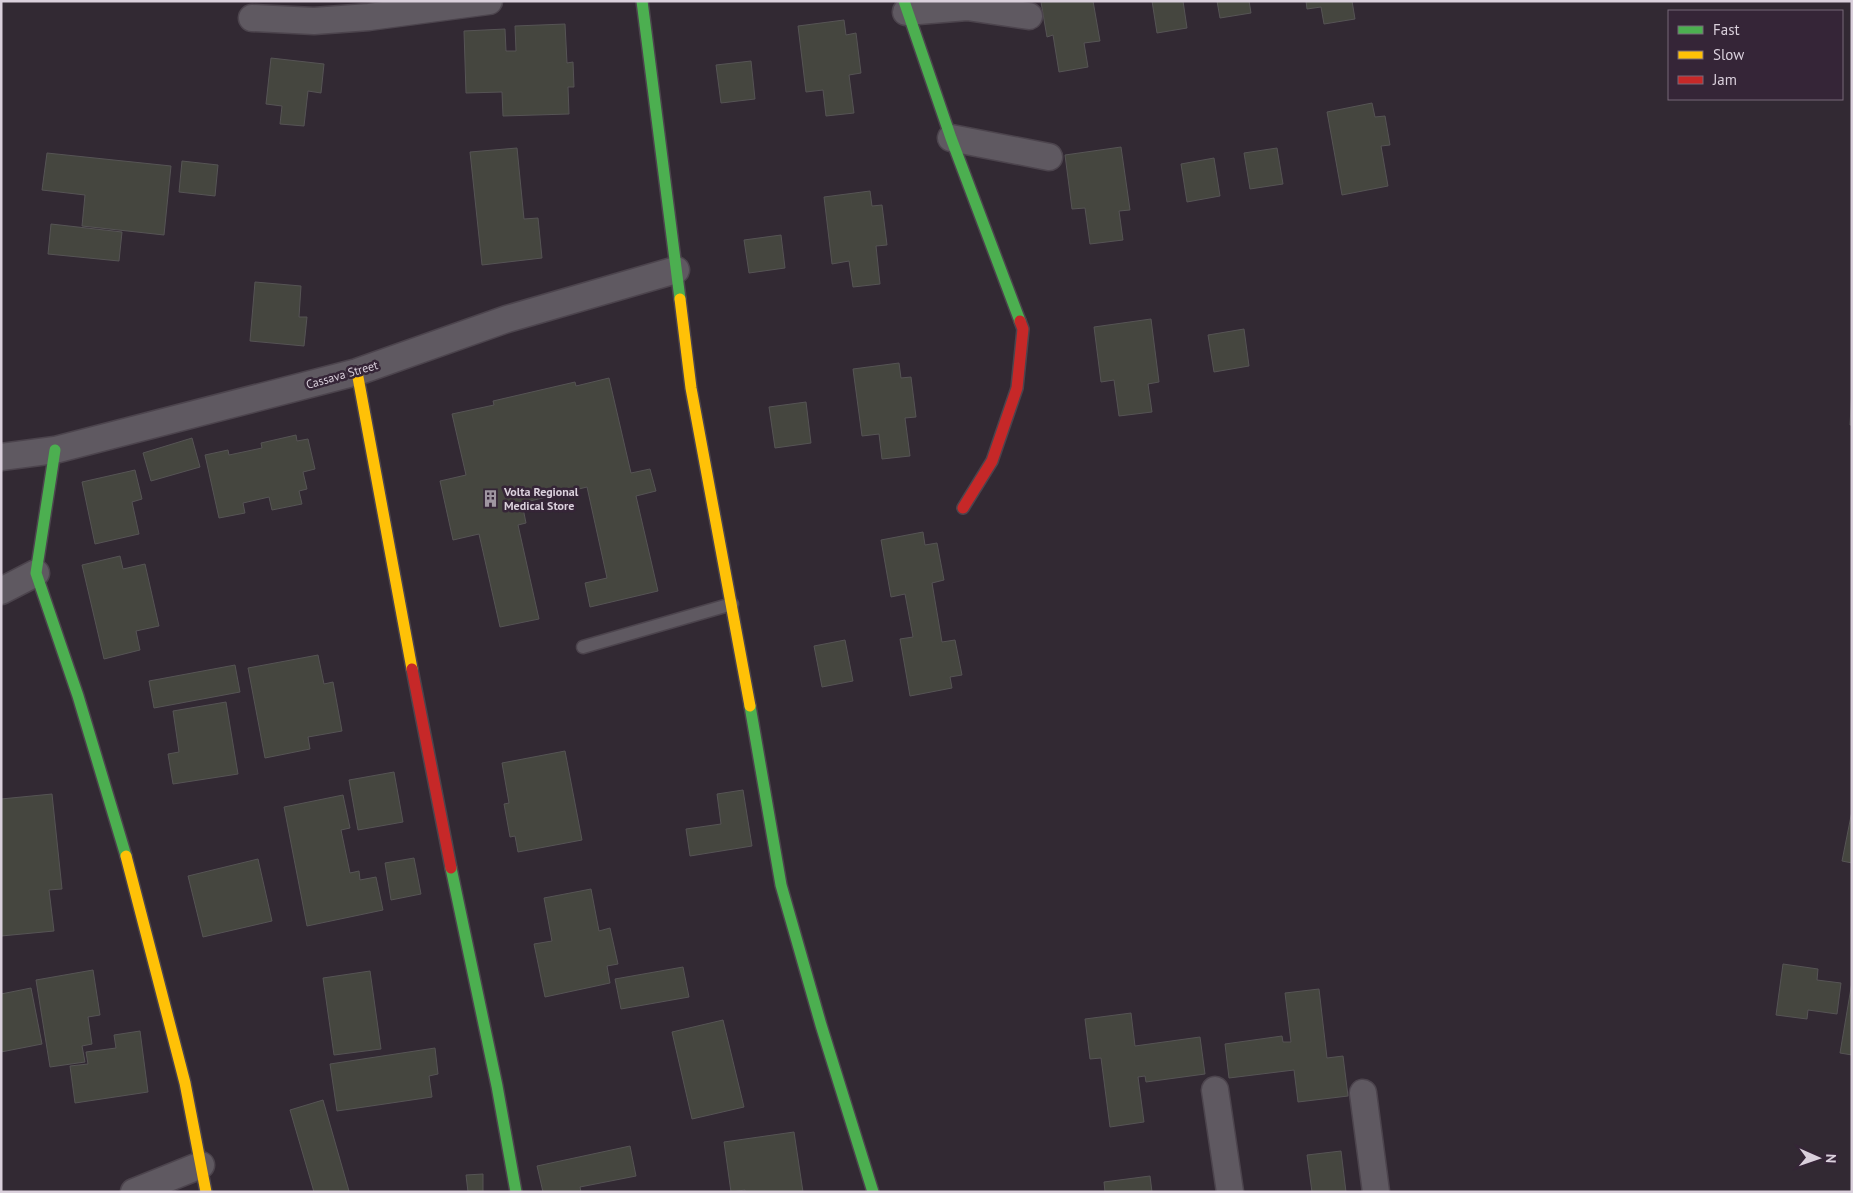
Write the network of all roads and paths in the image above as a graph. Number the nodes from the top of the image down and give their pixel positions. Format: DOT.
graph roads {
  1 [pos="489,1"];
  2 [pos="642,1"];
  3 [pos="905,7"];
  4 [pos="1030,16"];
  5 [pos="252,18"];
  6 [pos="951,138"];
  7 [pos="1049,157"];
  8 [pos="676,270"];
  9 [pos="357,372"];
  10 [pos="55,450"];
  11 [pos="1,457"];
  12 [pos="963,508"];
  13 [pos="36,573"];
  14 [pos="1,591"];
  15 [pos="732,604"];
  16 [pos="583,646"];
  17 [pos="1215,1090"];
  18 [pos="1363,1093"];
  19 [pos="201,1165"];
  20 [pos="134,1192"];
  21 [pos="206,1192"];
  22 [pos="516,1192"];
  23 [pos="873,1192"];
  24 [pos="1230,1192"];
  25 [pos="1376,1192"];
  1 -- 5 [label="street"];
  2 -- 8 [label="street"];
  3 -- 4 [label="street"];
  3 -- 6 [label="street"];
  6 -- 7 [label="street"];
  6 -- 12 [label="street"];
  8 -- 9 [label="street, Cassava Street"];
  8 -- 15 [label="street"];
  9 -- 10 [label="street, Cassava Street"];
  9 -- 22 [label="street"];
  10 -- 11 [label="street, Cassava Street"];
  10 -- 13 [label="street"];
  13 -- 14 [label="street"];
  13 -- 19 [label="street"];
  15 -- 16 [label="lane"];
  15 -- 23 [label="street"];
  17 -- 24 [label="street"];
  18 -- 25 [label="street"];
  19 -- 20 [label="street"];
  19 -- 21 [label="street"];
}
